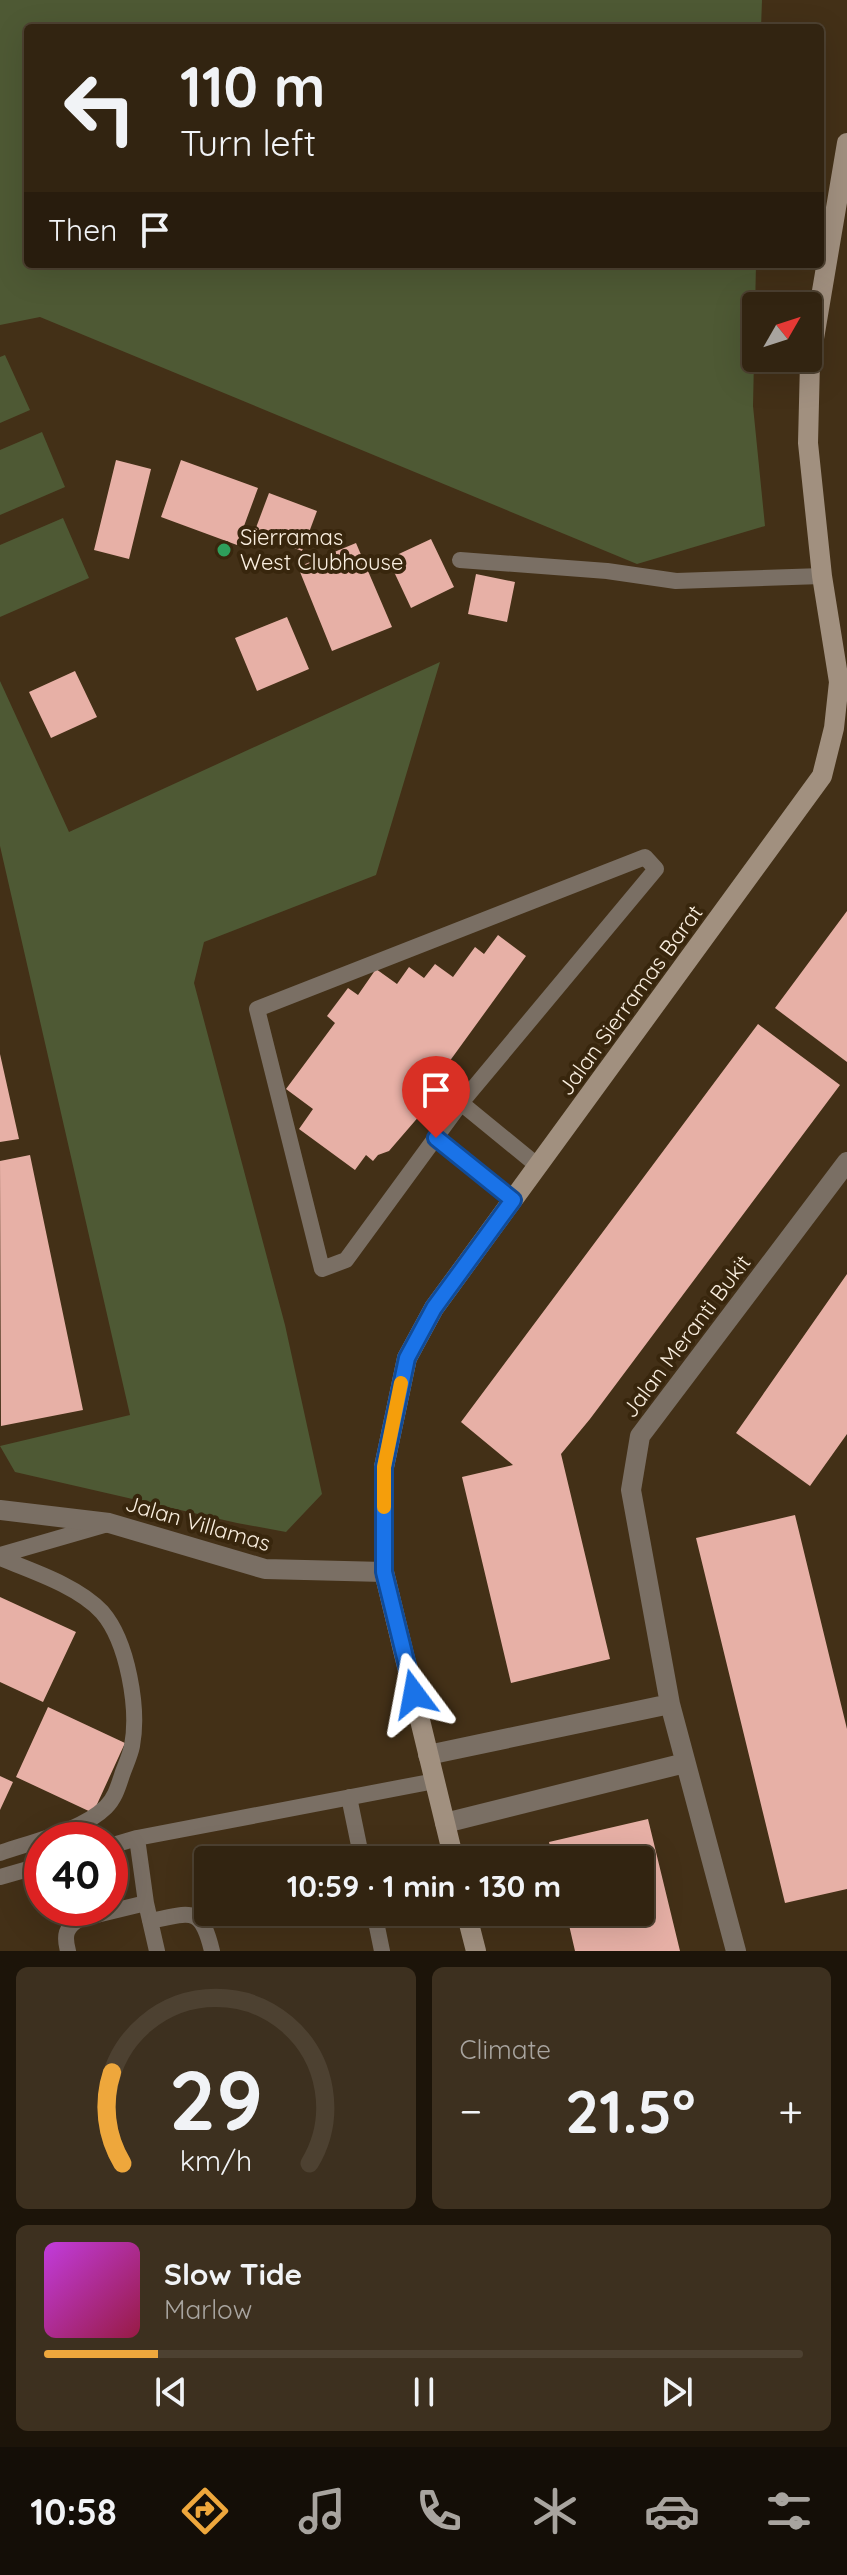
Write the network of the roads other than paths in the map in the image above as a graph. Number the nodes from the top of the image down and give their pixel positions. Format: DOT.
graph roads {
  1 [pos="847,143"];
  2 [pos="460,560"];
  3 [pos="822,576"];
  4 [pos="461,1103"];
  5 [pos="436,1138"];
  6 [pos="847,1162"];
  7 [pos="538,1166"];
  8 [pos="513,1200"];
  9 [pos="0,1510"];
  10 [pos="109,1523"];
  11 [pos="0,1557"];
  12 [pos="384,1572"];
  13 [pos="670,1704"];
  14 [pos="428,1755"];
  15 [pos="685,1763"];
  16 [pos="435,1781"];
  17 [pos="349,1797"];
  18 [pos="445,1823"];
  19 [pos="137,1838"];
  20 [pos="128,1841"];
  21 [pos="359,1846"];
  22 [pos="451,1846"];
  23 [pos="0,1853"];
  24 [pos="24,1870"];
  25 [pos="0,1877"];
  26 [pos="146,1903"];
  27 [pos="150,1921"];
  28 [pos="377,1926"];
  29 [pos="470,1926"];
  30 [pos="68,1951"];
  31 [pos="157,1951"];
  32 [pos="212,1951"];
  33 [pos="382,1951"];
  34 [pos="476,1951"];
  35 [pos="736,1951"];
  1 -- 3 [label="street, Jalan Sierramas Barat"];
  2 -- 3 [label="lane"];
  3 -- 7 [label="street, Jalan Sierramas Barat"];
  4 -- 5 [label="lane"];
  4 -- 5 [label="lane"];
  4 -- 7 [label="lane"];
  5 -- 8 [label="lane"];
  6 -- 13 [label="street, Jalan Meranti Bukit"];
  7 -- 8 [label="street, Jalan Sierramas Barat"];
  8 -- 12 [label="street, Jalan Sierramas Barat"];
  9 -- 10 [label="street, Jalan Villamas"];
  10 -- 11 [label="lane"];
  10 -- 12 [label="street, Jalan Villamas"];
  11 -- 23 [label="lane"];
  12 -- 14 [label="street, Jalan Sierramas Barat"];
  13 -- 14 [label="street"];
  13 -- 15 [label="street, Jalan Meranti Bukit"];
  14 -- 16 [label="street, Jalan Sierramas Barat"];
  15 -- 18 [label="street"];
  15 -- 35 [label="street, Jalan Meranti Bukit"];
  16 -- 17 [label="lane"];
  16 -- 18 [label="street, Jalan Sierramas Barat"];
  17 -- 19 [label="lane"];
  17 -- 21 [label="lane"];
  18 -- 22 [label="street, Jalan Sierramas Barat"];
  19 -- 20 [label="lane"];
  19 -- 26 [label="lane"];
  24 -- 25 [label="lane"];
  26 -- 27 [label="lane"];
  26 -- 30 [label="lane"];
  27 -- 31 [label="lane"];
  27 -- 32 [label="lane"];
  28 -- 33 [label="lane"];
  29 -- 34 [label="street"];
}
